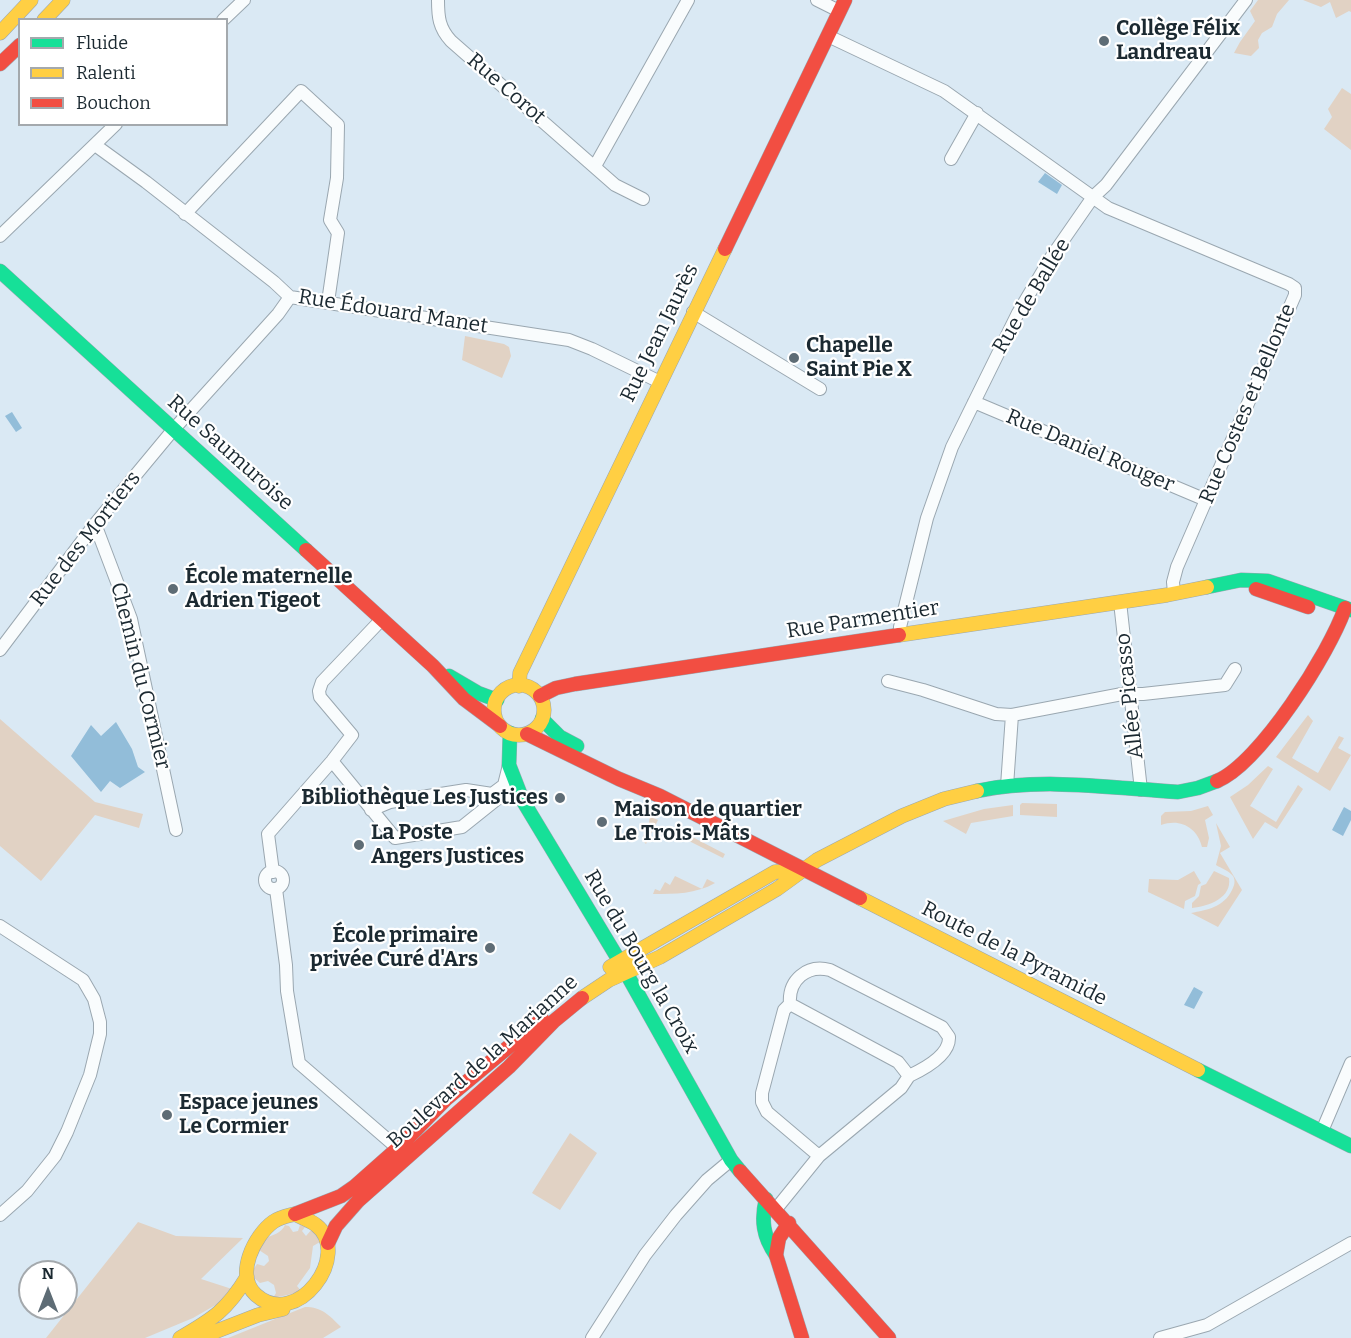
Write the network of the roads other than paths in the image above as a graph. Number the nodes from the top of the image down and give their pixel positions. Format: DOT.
graph roads {
  1 [pos="31,0"];
  2 [pos="63,0"];
  3 [pos="244,0"];
  4 [pos="438,0"];
  5 [pos="688,0"];
  6 [pos="817,0"];
  7 [pos="1246,0"];
  8 [pos="842,5"];
  9 [pos="46,18"];
  10 [pos="225,18"];
  11 [pos="0,33"];
  12 [pos="828,36"];
  13 [pos="18,47"];
  14 [pos="0,64"];
  15 [pos="977,113"];
  16 [pos="114,126"];
  17 [pos="96,145"];
  18 [pos="951,159"];
  19 [pos="595,166"];
  20 [pos="1093,197"];
  21 [pos="643,199"];
  22 [pos="185,214"];
  23 [pos="0,236"];
  24 [pos="0,271"];
  25 [pos="290,297"];
  26 [pos="328,302"];
  27 [pos="693,312"];
  28 [pos="660,382"];
  29 [pos="820,389"];
  30 [pos="974,402"];
  31 [pos="173,430"];
  32 [pos="1206,500"];
  33 [pos="95,524"];
  34 [pos="1174,593"];
  35 [pos="1120,602"];
  36 [pos="1347,615"];
  37 [pos="382,619"];
  38 [pos="901,635"];
  39 [pos="0,650"];
  40 [pos="432,666"];
  41 [pos="1235,669"];
  42 [pos="888,681"];
  43 [pos="519,686"];
  44 [pos="1130,694"];
  45 [pos="540,696"];
  46 [pos="497,700"];
  47 [pos="1012,715"];
  48 [pos="542,719"];
  49 [pos="505,730"];
  50 [pos="527,734"];
  51 [pos="332,761"];
  52 [pos="509,765"];
  53 [pos="1007,786"];
  54 [pos="517,788"];
  55 [pos="1141,790"];
  56 [pos="660,796"];
  57 [pos="371,810"];
  58 [pos="176,830"];
  59 [pos="802,870"];
  60 [pos="0,926"];
  61 [pos="622,967"];
  62 [pos="790,1004"];
  63 [pos="1351,1063"];
  64 [pos="909,1076"];
  65 [pos="1322,1131"];
  66 [pos="1351,1146"];
  67 [pos="403,1153"];
  68 [pos="819,1156"];
  69 [pos="731,1160"];
  70 [pos="766,1198"];
  71 [pos="777,1209"];
  72 [pos="295,1214"];
  73 [pos="0,1215"];
  74 [pos="789,1223"];
  75 [pos="328,1243"];
  76 [pos="1349,1246"];
  77 [pos="776,1255"];
  78 [pos="247,1277"];
  79 [pos="291,1307"];
  80 [pos="180,1338"];
  81 [pos="199,1338"];
  82 [pos="592,1338"];
  83 [pos="802,1338"];
  84 [pos="889,1338"];
  85 [pos="1160,1338"];
  1 -- 11 [label="street"];
  2 -- 9 [label="street"];
  3 -- 10 [label="street"];
  4 -- 19 [label="street, Rue Corot"];
  5 -- 19 [label="street"];
  6 -- 8 [label="street"];
  7 -- 20 [label="street, Rue de Ballée"];
  8 -- 12 [label="street, Rue Jean Jaurès"];
  12 -- 15 [label="street"];
  12 -- 27 [label="street, Rue Jean Jaurès"];
  13 -- 14 [label="street"];
  15 -- 18 [label="street"];
  15 -- 20 [label="street"];
  16 -- 17 [label="street"];
  17 -- 22 [label="street, Rue Édouard Manet"];
  17 -- 23 [label="street"];
  19 -- 21 [label="street, Rue Corot"];
  20 -- 30 [label="street, Rue de Ballée"];
  20 -- 32 [label="street, Rue Costes et Bellonte"];
  22 -- 25 [label="street, Rue Édouard Manet"];
  22 -- 26 [label="street"];
  24 -- 31 [label="street, Rue Saumuroise"];
  25 -- 26 [label="street, Rue Édouard Manet"];
  25 -- 31 [label="street, Rue des Mortiers"];
  26 -- 28 [label="street, Rue Édouard Manet"];
  27 -- 28 [label="street, Rue Jean Jaurès"];
  27 -- 29 [label="street"];
  28 -- 43 [label="street, Rue Jean Jaurès"];
  30 -- 32 [label="street, Rue Daniel Rouger"];
  30 -- 38 [label="street, Rue de Ballée"];
  31 -- 33 [label="street, Rue des Mortiers"];
  31 -- 37 [label="street, Rue Saumuroise"];
  32 -- 34 [label="street, Rue Costes et Bellonte"];
  33 -- 39 [label="street, Rue des Mortiers"];
  33 -- 58 [label="street, Chemin du Cormier"];
  34 -- 35 [label="street, Rue Parmentier"];
  34 -- 36 [label="street, Rue Parmentier"];
  35 -- 38 [label="street, Rue Parmentier"];
  35 -- 44 [label="street, Allée Picasso"];
  36 -- 55 [label="street"];
  37 -- 40 [label="street, Rue Saumuroise"];
  37 -- 51 [label="street"];
  38 -- 45 [label="street, Rue Parmentier"];
  40 -- 46 [label="street, Rue Saumuroise"];
  40 -- 49 [label="street, Rue Saumuroise"];
  41 -- 44 [label="street"];
  42 -- 47 [label="street"];
  43 -- 45 [label="street"];
  43 -- 46 [label="street"];
  44 -- 47 [label="street"];
  44 -- 55 [label="street, Allée Picasso"];
  45 -- 48 [label="street"];
  46 -- 49 [label="street"];
  47 -- 53 [label="street"];
  48 -- 50 [label="street"];
  48 -- 56 [label="street, Route de la Pyramide"];
  49 -- 50 [label="street"];
  49 -- 52 [label="street, Rue du Bourg la Croix"];
  50 -- 56 [label="street, Route de la Pyramide"];
  51 -- 57 [label="street"];
  51 -- 67 [label="street"];
  52 -- 54 [label="street, Rue du Bourg la Croix"];
  52 -- 57 [label="street"];
  53 -- 55 [label="street"];
  53 -- 59 [label="street"];
  54 -- 57 [label="street"];
  54 -- 61 [label="street, Rue du Bourg la Croix"];
  56 -- 59 [label="street, Route de la Pyramide"];
  59 -- 61 [label="street, Boulevard de la Marianne"];
  59 -- 65 [label="street, Route de la Pyramide"];
  60 -- 73 [label="street"];
  61 -- 67 [label="street, Boulevard de la Marianne"];
  61 -- 69 [label="street, Rue du Bourg la Croix"];
  62 -- 64 [label="street"];
  62 -- 64 [label="street"];
  62 -- 68 [label="street"];
  63 -- 65 [label="street"];
  64 -- 68 [label="street"];
  65 -- 66 [label="street, Route de la Pyramide"];
  67 -- 72 [label="street, Boulevard de la Marianne"];
  67 -- 75 [label="street, Boulevard de la Marianne"];
  68 -- 71 [label="street"];
  69 -- 70 [label="street, Rue du Bourg la Croix"];
  69 -- 82 [label="street"];
  70 -- 71 [label="street, Rue du Bourg la Croix"];
  70 -- 77 [label="street"];
  71 -- 74 [label="street, Rue du Bourg la Croix"];
  72 -- 75 [label="street"];
  72 -- 78 [label="street, Boulevard de la Marianne"];
  74 -- 77 [label="street"];
  74 -- 84 [label="street, Rue du Bourg la Croix"];
  75 -- 79 [label="street, Boulevard de la Marianne"];
  76 -- 85 [label="street"];
  77 -- 83 [label="street"];
  78 -- 79 [label="street"];
  78 -- 80 [label="street, Boulevard de la Marianne"];
  79 -- 81 [label="street, Boulevard de la Marianne"];
}
